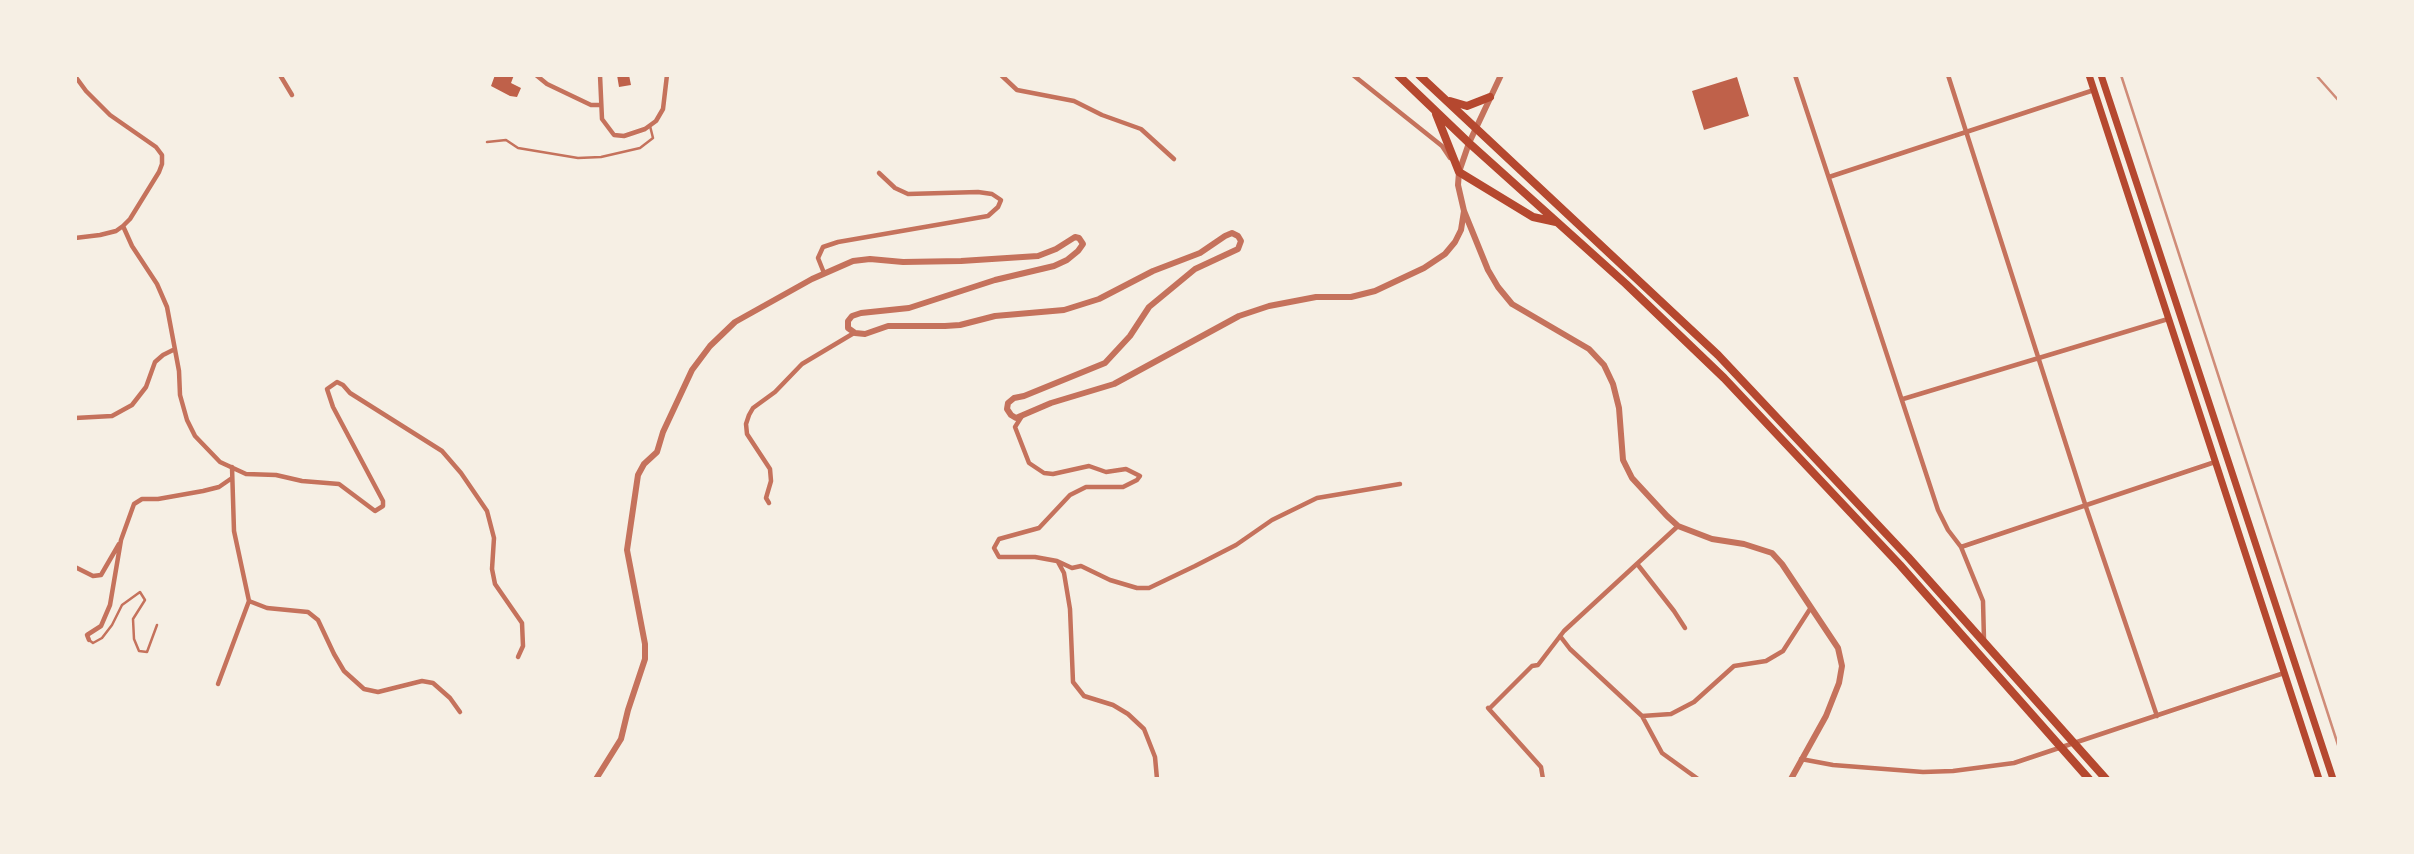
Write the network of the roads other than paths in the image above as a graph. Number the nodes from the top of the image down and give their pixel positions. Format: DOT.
graph roads {
  1 [pos="280,75"];
  2 [pos="536,75"];
  3 [pos="600,75"];
  4 [pos="667,75"];
  5 [pos="1001,75"];
  6 [pos="1353,75"];
  7 [pos="1398,75"];
  8 [pos="1419,75"];
  9 [pos="1501,75"];
  10 [pos="1794,75"];
  11 [pos="1948,75"];
  12 [pos="2089,75"];
  13 [pos="2101,75"];
  14 [pos="75,76"];
  15 [pos="2094,90"];
  16 [pos="292,95"];
  17 [pos="1490,97"];
  18 [pos="1443,98"];
  19 [pos="600,105"];
  20 [pos="1433,108"];
  21 [pos="650,126"];
  22 [pos="1475,128"];
  23 [pos="1967,132"];
  24 [pos="486,142"];
  25 [pos="1469,143"];
  26 [pos="1174,159"];
  27 [pos="1459,172"];
  28 [pos="879,173"];
  29 [pos="1829,177"];
  30 [pos="1464,211"];
  31 [pos="1557,222"];
  32 [pos="123,226"];
  33 [pos="75,237"];
  34 [pos="824,273"];
  35 [pos="2169,318"];
  36 [pos="855,333"];
  37 [pos="175,349"];
  38 [pos="2038,358"];
  39 [pos="1903,399"];
  40 [pos="1023,416"];
  41 [pos="75,418"];
  42 [pos="2216,462"];
  43 [pos="232,467"];
  44 [pos="232,478"];
  45 [pos="1400,484"];
  46 [pos="769,503"];
  47 [pos="2086,507"];
  48 [pos="1678,526"];
  49 [pos="121,540"];
  50 [pos="1961,547"];
  51 [pos="1057,561"];
  52 [pos="1637,565"];
  53 [pos="75,567"];
  54 [pos="249,601"];
  55 [pos="1810,609"];
  56 [pos="157,625"];
  57 [pos="1685,628"];
  58 [pos="1560,636"];
  59 [pos="89,640"];
  60 [pos="1984,641"];
  61 [pos="518,657"];
  62 [pos="2285,673"];
  63 [pos="218,684"];
  64 [pos="460,712"];
  65 [pos="1642,716"];
  66 [pos="2157,716"];
  67 [pos="2075,743"];
  68 [pos="2062,748"];
  69 [pos="1800,759"];
  70 [pos="1922,776"];
  71 [pos="596,779"];
  72 [pos="1157,779"];
  73 [pos="1543,779"];
  74 [pos="1698,779"];
  75 [pos="1791,779"];
  76 [pos="2089,779"];
  77 [pos="2106,779"];
  78 [pos="2319,779"];
  79 [pos="2333,779"];
  1 -- 16 [label="street"];
  2 -- 19 [label="street"];
  3 -- 19 [label="street"];
  4 -- 21 [label="street"];
  5 -- 26 [label="street"];
  6 -- 27 [label="street"];
  7 -- 20 [label="main road"];
  8 -- 18 [label="main road"];
  9 -- 17 [label="street"];
  10 -- 29 [label="street"];
  11 -- 23 [label="street"];
  12 -- 15 [label="main road"];
  13 -- 79 [label="main road"];
  14 -- 32 [label="street"];
  15 -- 23 [label="street"];
  15 -- 35 [label="main road"];
  17 -- 18 [label="main road"];
  17 -- 22 [label="street"];
  18 -- 22 [label="main road"];
  19 -- 21 [label="street"];
  20 -- 25 [label="main road"];
  20 -- 27 [label="main road"];
  21 -- 24 [label="lane"];
  22 -- 25 [label="street"];
  22 -- 60 [label="main road"];
  23 -- 29 [label="street"];
  23 -- 38 [label="street"];
  25 -- 27 [label="street"];
  25 -- 31 [label="main road"];
  27 -- 30 [label="street"];
  27 -- 31 [label="main road"];
  28 -- 34 [label="street"];
  29 -- 39 [label="street"];
  30 -- 40 [label="street"];
  30 -- 48 [label="street"];
  31 -- 68 [label="main road"];
  32 -- 33 [label="street"];
  32 -- 37 [label="street"];
  34 -- 36 [label="street"];
  34 -- 71 [label="street"];
  35 -- 38 [label="street"];
  35 -- 42 [label="main road"];
  36 -- 40 [label="street"];
  36 -- 46 [label="street"];
  37 -- 41 [label="street"];
  37 -- 43 [label="street"];
  38 -- 39 [label="street"];
  38 -- 47 [label="street"];
  39 -- 50 [label="street"];
  40 -- 51 [label="street"];
  42 -- 47 [label="street"];
  42 -- 62 [label="main road"];
  43 -- 44 [label="street"];
  43 -- 61 [label="street"];
  44 -- 49 [label="street"];
  44 -- 54 [label="street"];
  45 -- 51 [label="street"];
  47 -- 50 [label="street"];
  47 -- 66 [label="street"];
  48 -- 52 [label="street"];
  48 -- 55 [label="street"];
  49 -- 53 [label="street"];
  49 -- 59 [label="street"];
  50 -- 60 [label="street"];
  51 -- 72 [label="street"];
  52 -- 57 [label="street"];
  52 -- 58 [label="street"];
  54 -- 63 [label="street"];
  54 -- 64 [label="street"];
  55 -- 65 [label="street"];
  55 -- 69 [label="street"];
  56 -- 59 [label="lane"];
  58 -- 65 [label="street"];
  58 -- 73 [label="street"];
  60 -- 67 [label="main road"];
  62 -- 66 [label="street"];
  62 -- 78 [label="main road"];
  65 -- 74 [label="street"];
  66 -- 67 [label="street"];
  67 -- 68 [label="street"];
  67 -- 77 [label="main road"];
  68 -- 70 [label="street"];
  68 -- 76 [label="main road"];
  69 -- 70 [label="street"];
  69 -- 75 [label="street"];
}
